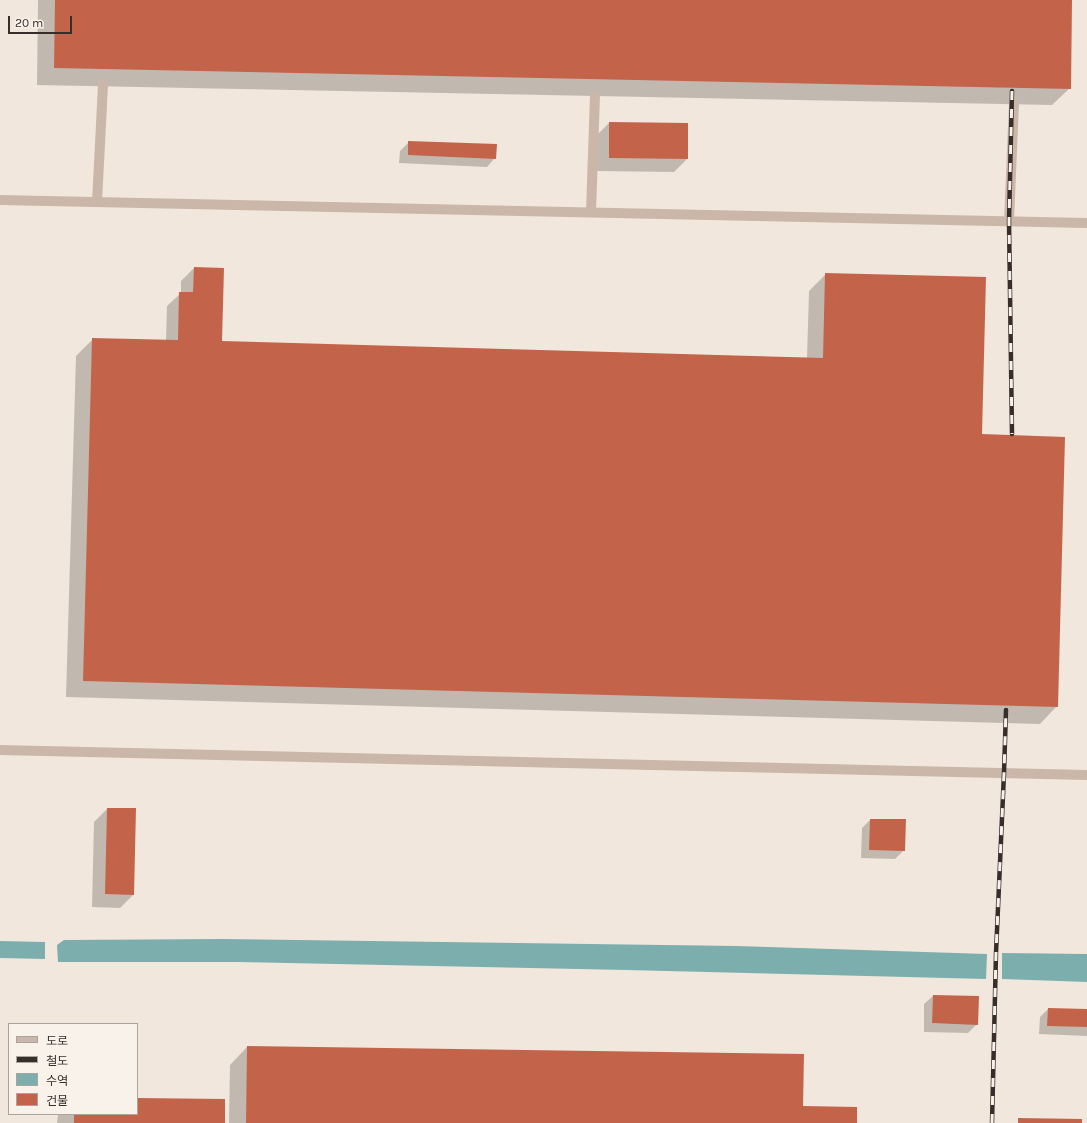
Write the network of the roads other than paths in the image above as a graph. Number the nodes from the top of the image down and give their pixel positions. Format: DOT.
graph roads {
  1 [pos="103,85"];
  2 [pos="594,95"];
  3 [pos="1014,103"];
  4 [pos="0,200"];
  5 [pos="97,202"];
  6 [pos="591,212"];
  7 [pos="1009,221"];
  8 [pos="1087,223"];
  9 [pos="0,750"];
  10 [pos="1087,775"];
  1 -- 5 [label="street"];
  2 -- 6 [label="street"];
  3 -- 7 [label="street"];
  4 -- 5 [label="street"];
  5 -- 6 [label="street"];
  6 -- 7 [label="street"];
  7 -- 8 [label="street"];
  9 -- 10 [label="street"];
}
